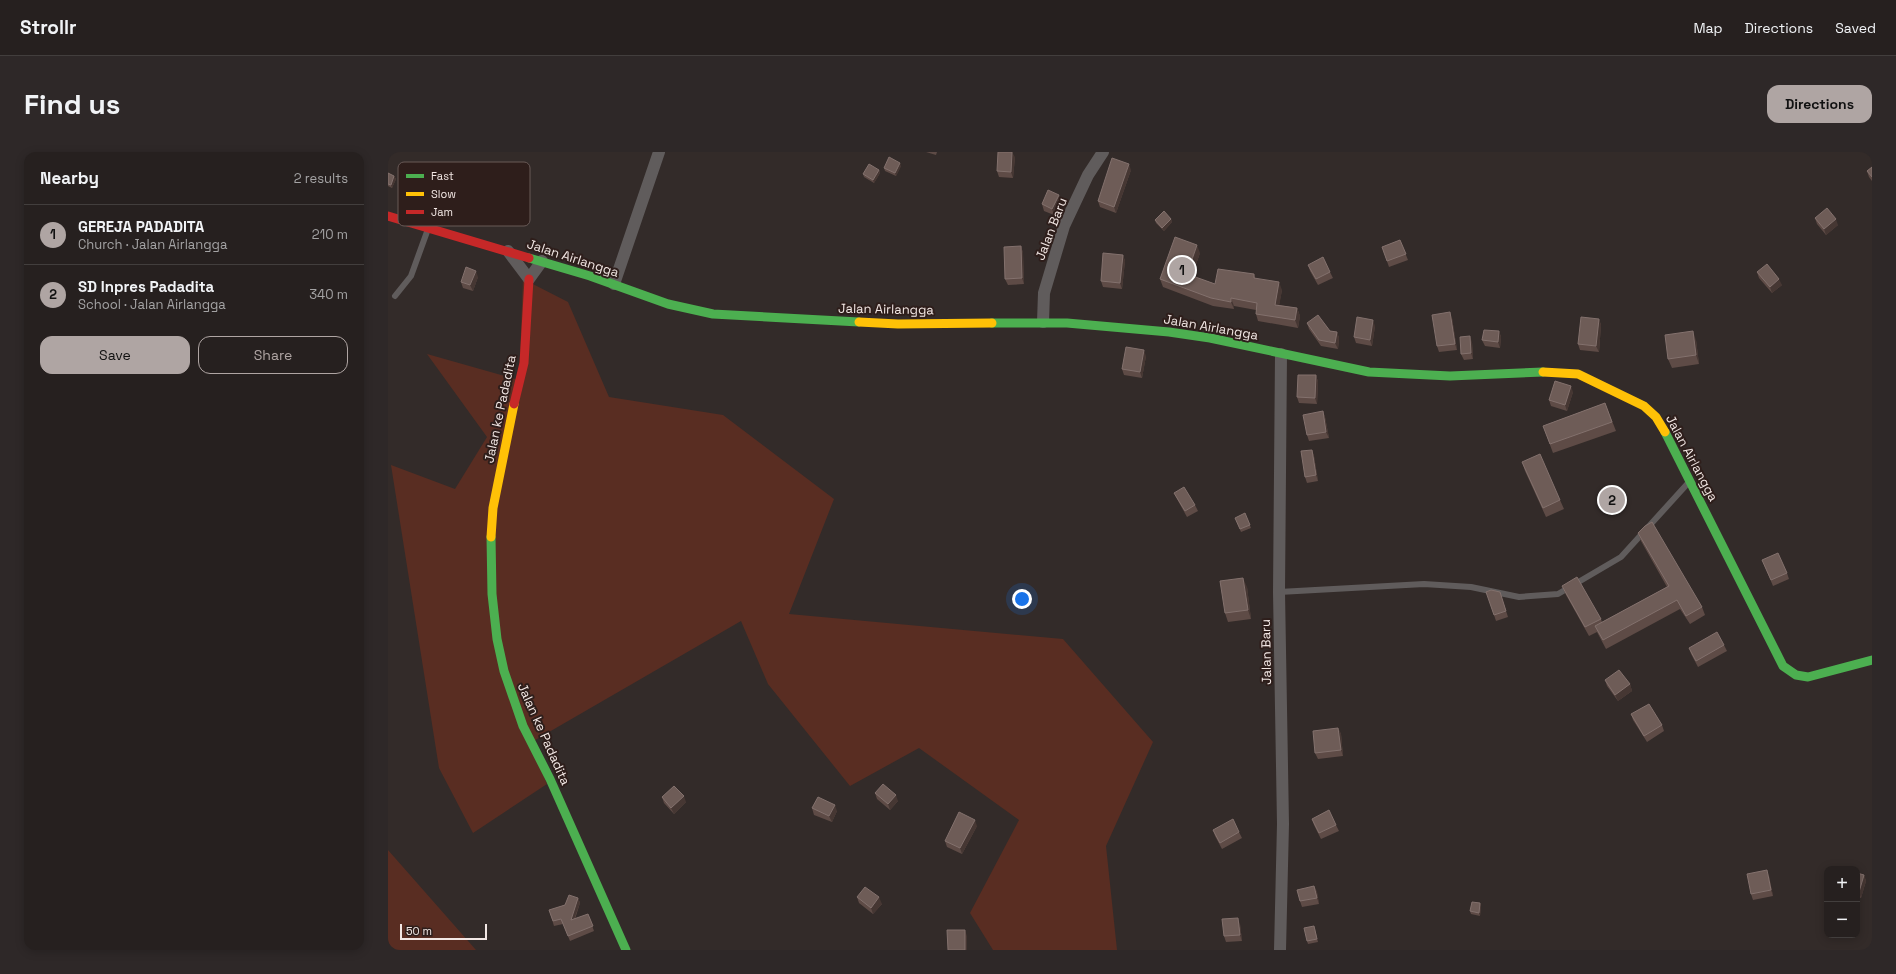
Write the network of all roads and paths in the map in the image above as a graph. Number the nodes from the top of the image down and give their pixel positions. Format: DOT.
graph roads {
  1 [pos="659,152"];
  2 [pos="1103,152"];
  3 [pos="388,216"];
  4 [pos="398,219"];
  5 [pos="421,226"];
  6 [pos="428,228"];
  7 [pos="508,250"];
  8 [pos="542,261"];
  9 [pos="529,278"];
  10 [pos="614,284"];
  11 [pos="395,296"];
  12 [pos="1043,322"];
  13 [pos="1281,354"];
  14 [pos="1690,482"];
  15 [pos="1279,592"];
  16 [pos="1872,660"];
  17 [pos="626,950"];
  18 [pos="1280,950"];
  1 -- 10 [label="street"];
  2 -- 12 [label="street, Jalan Baru"];
  3 -- 4 [label="street, Jalan Airlangga"];
  5 -- 6 [label="street, Jalan Airlangga"];
  6 -- 7 [label="street, Jalan Airlangga"];
  6 -- 11 [label="lane"];
  7 -- 8 [label="street, Jalan Airlangga"];
  7 -- 9 [label="street"];
  8 -- 9 [label="street"];
  8 -- 10 [label="street, Jalan Airlangga"];
  9 -- 17 [label="street, Jalan ke Padadita"];
  10 -- 12 [label="street, Jalan Airlangga"];
  12 -- 13 [label="street, Jalan Airlangga"];
  13 -- 14 [label="street, Jalan Airlangga"];
  13 -- 15 [label="street, Jalan Baru"];
  14 -- 15 [label="lane"];
  14 -- 16 [label="street, Jalan Airlangga"];
  15 -- 18 [label="street, Jalan Baru"];
}
